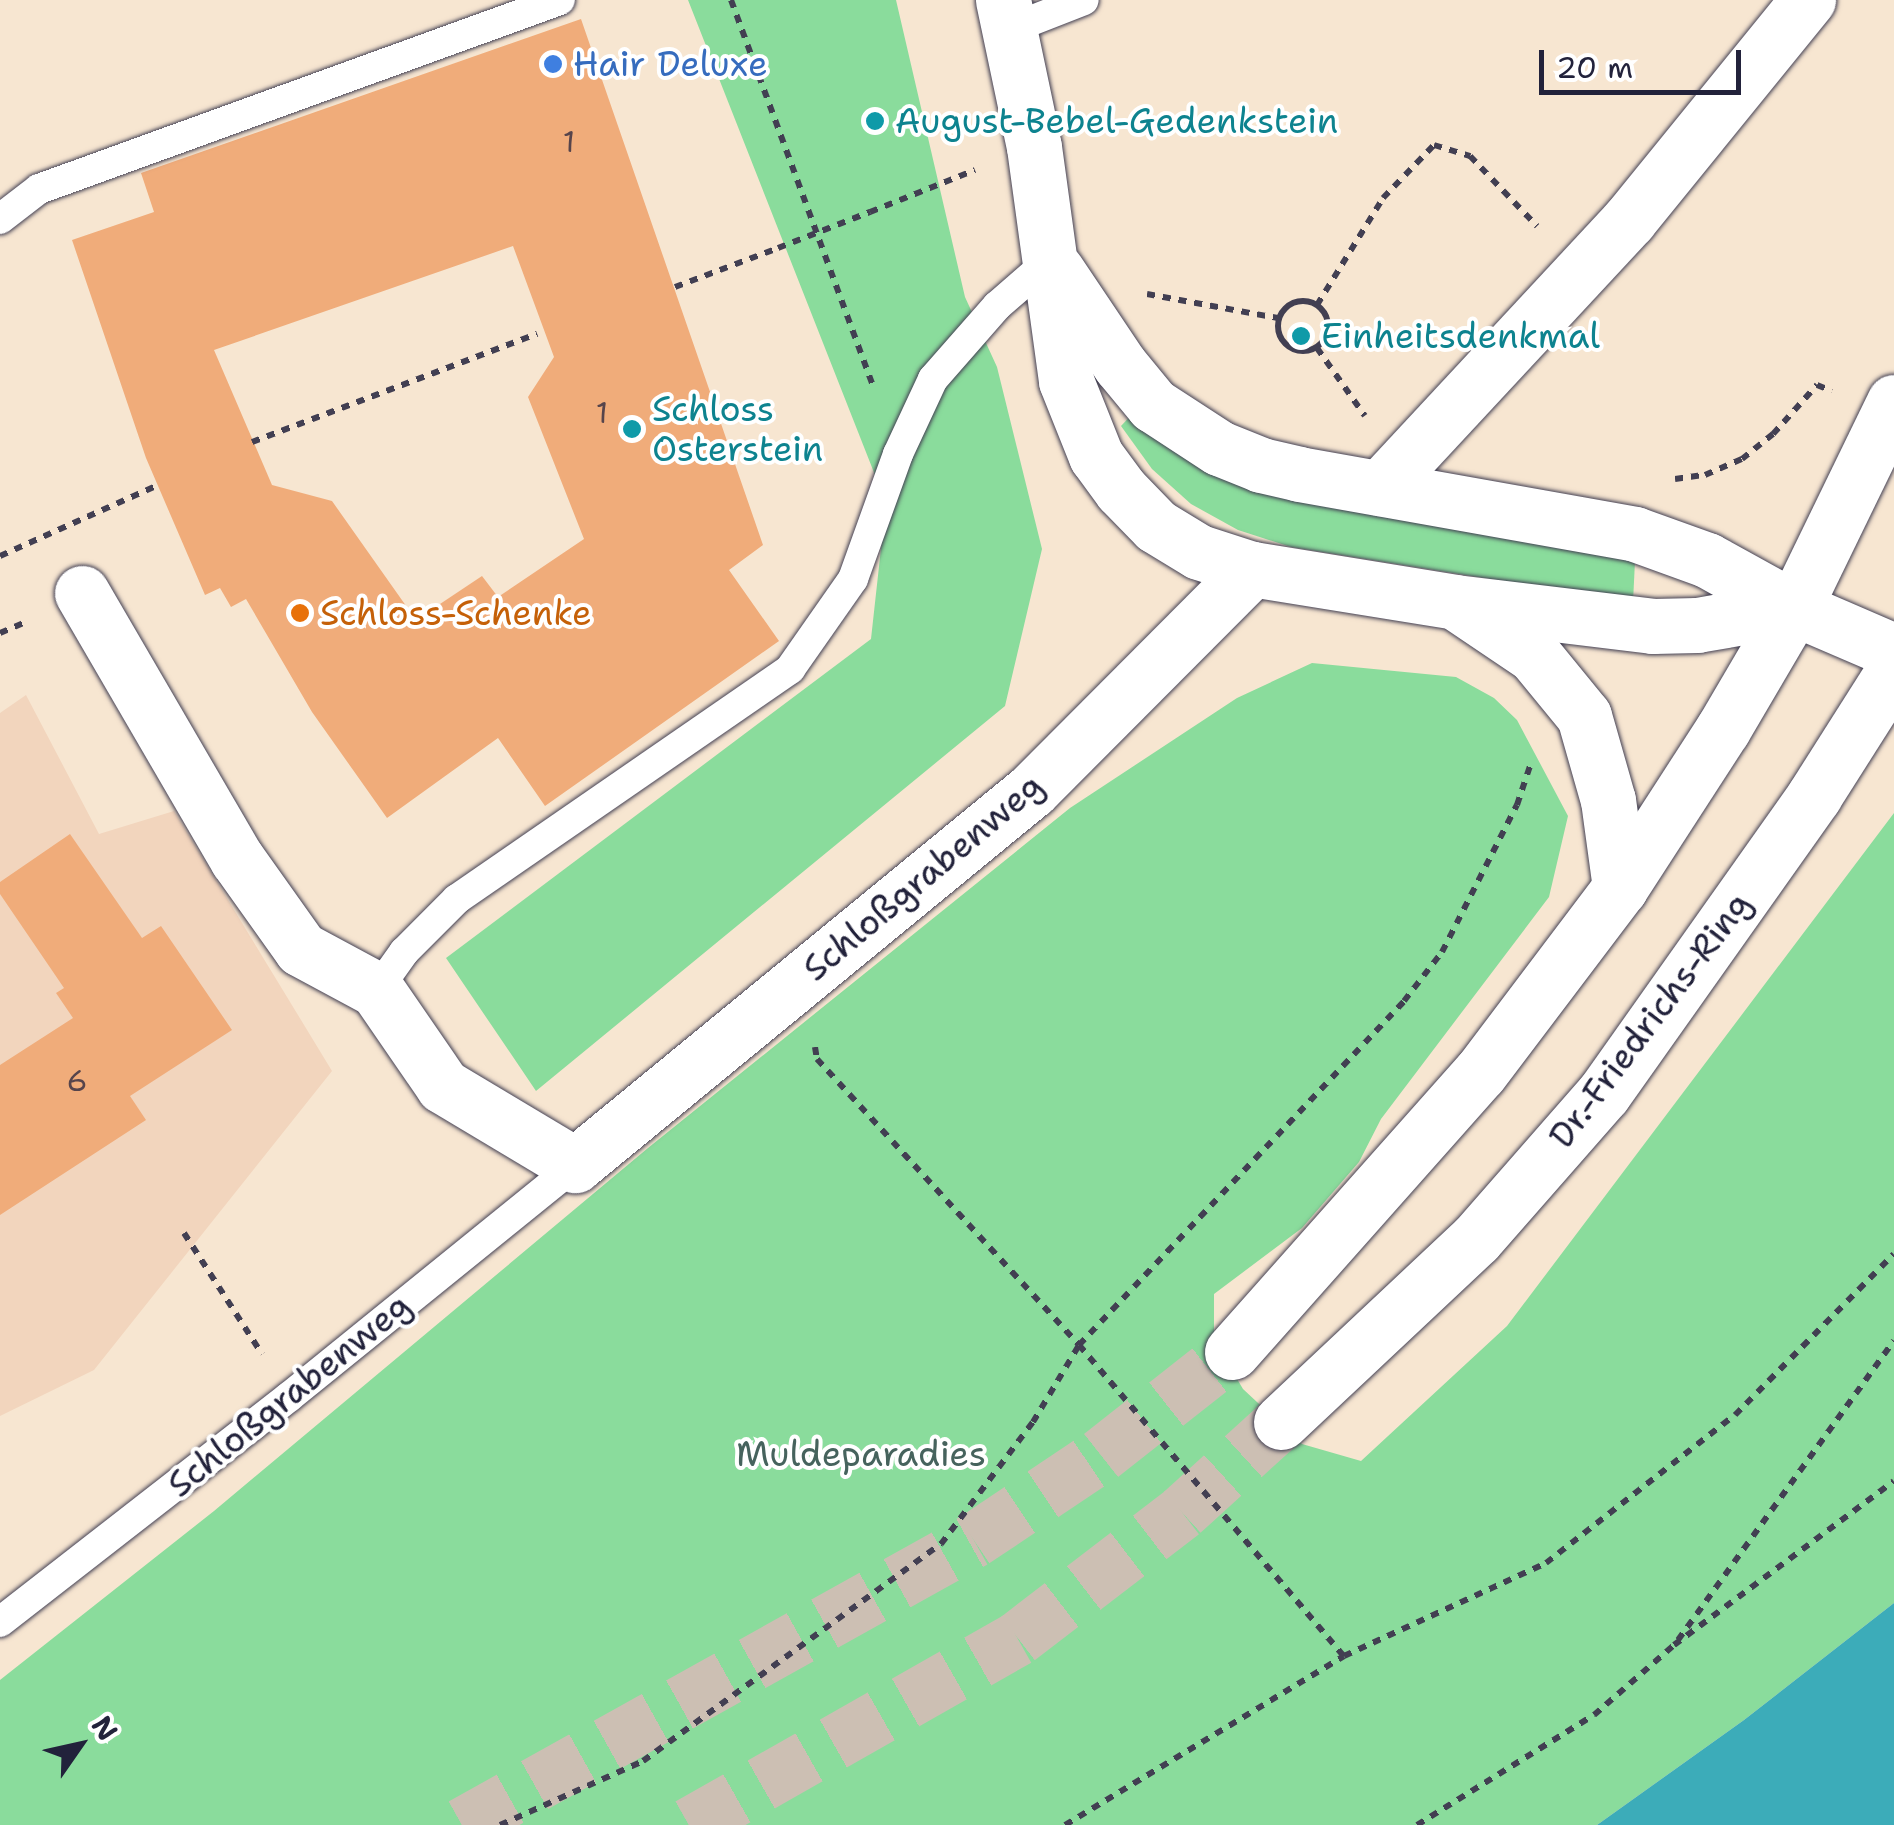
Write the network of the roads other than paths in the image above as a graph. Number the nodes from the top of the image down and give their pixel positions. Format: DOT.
graph roads {
  1 [pos="560,0"];
  2 [pos="1084,0"];
  3 [pos="1808,0"];
  4 [pos="1006,14"];
  5 [pos="0,218"];
  6 [pos="1056,269"];
  7 [pos="1894,402"];
  8 [pos="1390,477"];
  9 [pos="1252,570"];
  10 [pos="82,594"];
  11 [pos="1455,602"];
  12 [pos="1794,608"];
  13 [pos="1894,652"];
  14 [pos="1894,670"];
  15 [pos="1620,888"];
  16 [pos="377,990"];
  17 [pos="575,1165"];
  18 [pos="1232,1352"];
  19 [pos="1281,1422"];
  20 [pos="0,1622"];
  1 -- 5 [label="lane"];
  2 -- 4 [label="lane"];
  3 -- 8 [label="main road"];
  4 -- 6 [label="main road"];
  6 -- 8 [label="main road"];
  6 -- 9 [label="main road"];
  6 -- 16 [label="lane"];
  7 -- 12 [label="main road"];
  8 -- 12 [label="main road"];
  9 -- 11 [label="main road"];
  9 -- 17 [label="main road, Schloßgrabenweg"];
  10 -- 16 [label="main road"];
  11 -- 12 [label="main road"];
  11 -- 15 [label="main road"];
  12 -- 13 [label="main road"];
  12 -- 15 [label="main road"];
  14 -- 19 [label="main road, Dr.-Friedrichs-Ring"];
  15 -- 18 [label="main road"];
  16 -- 17 [label="main road"];
  17 -- 20 [label="lane, Schloßgrabenweg"];
}
